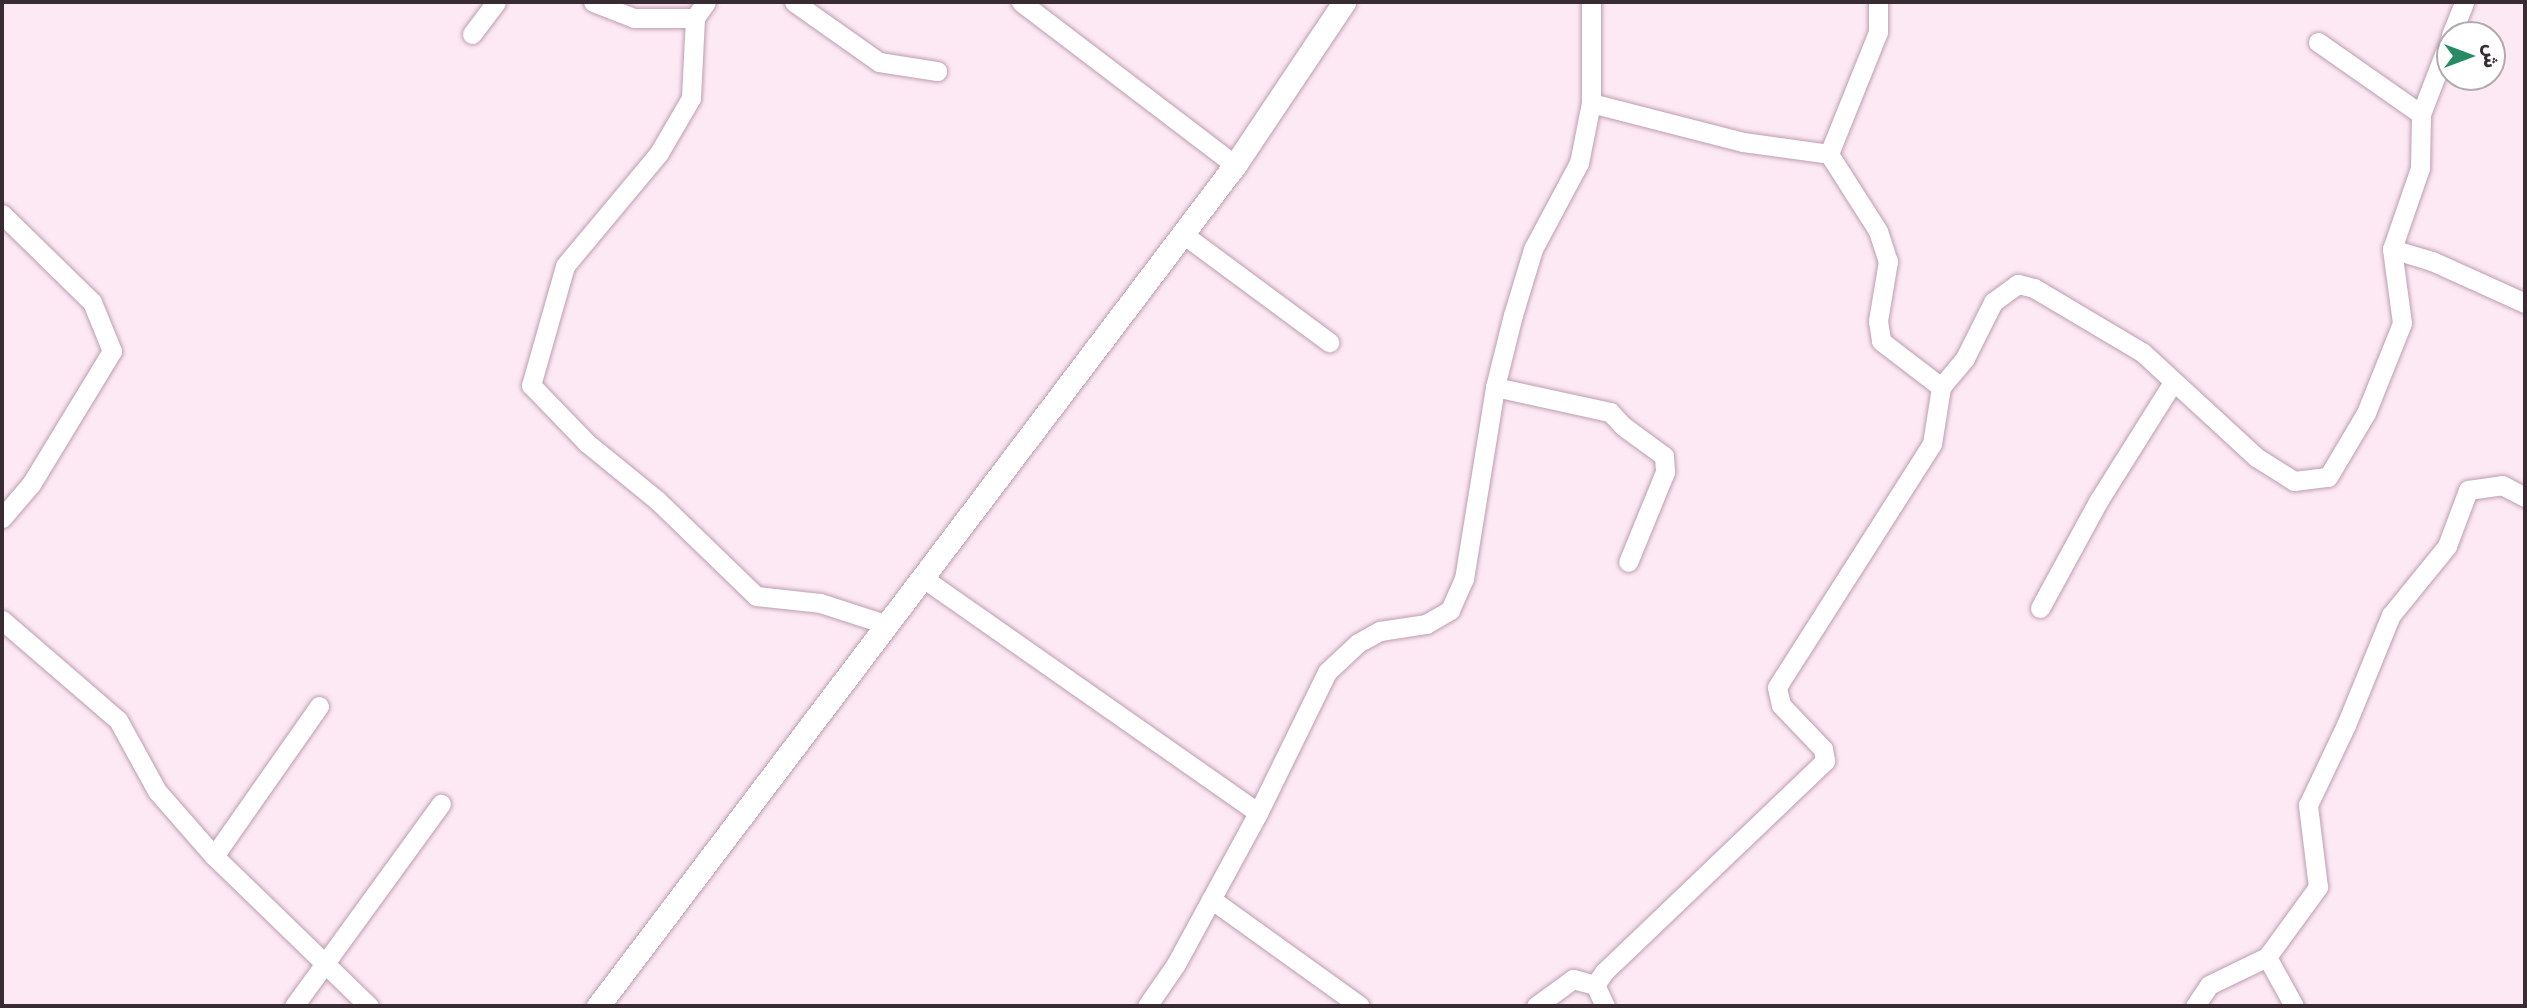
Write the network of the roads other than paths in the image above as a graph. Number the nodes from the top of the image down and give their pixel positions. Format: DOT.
graph roads {
  1 [pos="496,2"];
  2 [pos="593,2"];
  3 [pos="794,2"];
  4 [pos="1021,2"];
  5 [pos="1344,2"];
  6 [pos="1591,2"];
  7 [pos="1878,2"];
  8 [pos="2464,2"];
  9 [pos="700,10"];
  10 [pos="2457,21"];
  11 [pos="472,34"];
  12 [pos="2318,42"];
  13 [pos="937,71"];
  14 [pos="2436,76"];
  15 [pos="1591,103"];
  16 [pos="2421,114"];
  17 [pos="1829,154"];
  18 [pos="1235,165"];
  19 [pos="2,214"];
  20 [pos="1183,234"];
  21 [pos="2392,249"];
  22 [pos="2525,303"];
  23 [pos="1329,342"];
  24 [pos="2173,382"];
  25 [pos="1495,387"];
  26 [pos="1941,387"];
  27 [pos="2525,497"];
  28 [pos="2,518"];
  29 [pos="1628,562"];
  30 [pos="923,578"];
  31 [pos="2040,608"];
  32 [pos="2,620"];
  33 [pos="888,625"];
  34 [pos="319,706"];
  35 [pos="441,804"];
  36 [pos="1258,813"];
  37 [pos="214,856"];
  38 [pos="1211,899"];
  39 [pos="2267,957"];
  40 [pos="327,963"];
  41 [pos="1595,985"];
  42 [pos="294,1006"];
  43 [pos="369,1006"];
  44 [pos="598,1006"];
  45 [pos="1147,1006"];
  46 [pos="1360,1006"];
  47 [pos="1536,1006"];
  48 [pos="1605,1006"];
  49 [pos="2195,1006"];
  50 [pos="2294,1006"];
  1 -- 11 [label="street"];
  2 -- 9 [label="street"];
  3 -- 13 [label="street"];
  4 -- 18 [label="street"];
  5 -- 18 [label="street"];
  6 -- 15 [label="street"];
  7 -- 17 [label="street"];
  8 -- 10 [label="street"];
  9 -- 33 [label="street"];
  12 -- 16 [label="street"];
  14 -- 16 [label="street"];
  15 -- 17 [label="street"];
  15 -- 25 [label="street"];
  16 -- 21 [label="street"];
  17 -- 26 [label="street"];
  18 -- 20 [label="street"];
  19 -- 28 [label="street"];
  20 -- 23 [label="street"];
  20 -- 30 [label="street"];
  21 -- 22 [label="street"];
  21 -- 24 [label="street"];
  24 -- 26 [label="street"];
  24 -- 31 [label="street"];
  25 -- 29 [label="street"];
  25 -- 36 [label="street"];
  26 -- 41 [label="street"];
  27 -- 39 [label="street"];
  30 -- 33 [label="street"];
  30 -- 36 [label="street"];
  32 -- 37 [label="street"];
  33 -- 44 [label="street"];
  34 -- 37 [label="street"];
  35 -- 40 [label="street"];
  36 -- 38 [label="street"];
  37 -- 40 [label="street"];
  38 -- 45 [label="street"];
  38 -- 46 [label="street"];
  39 -- 49 [label="street"];
  39 -- 50 [label="street"];
  40 -- 42 [label="street"];
  40 -- 43 [label="street"];
  41 -- 47 [label="street"];
  41 -- 48 [label="street"];
}
